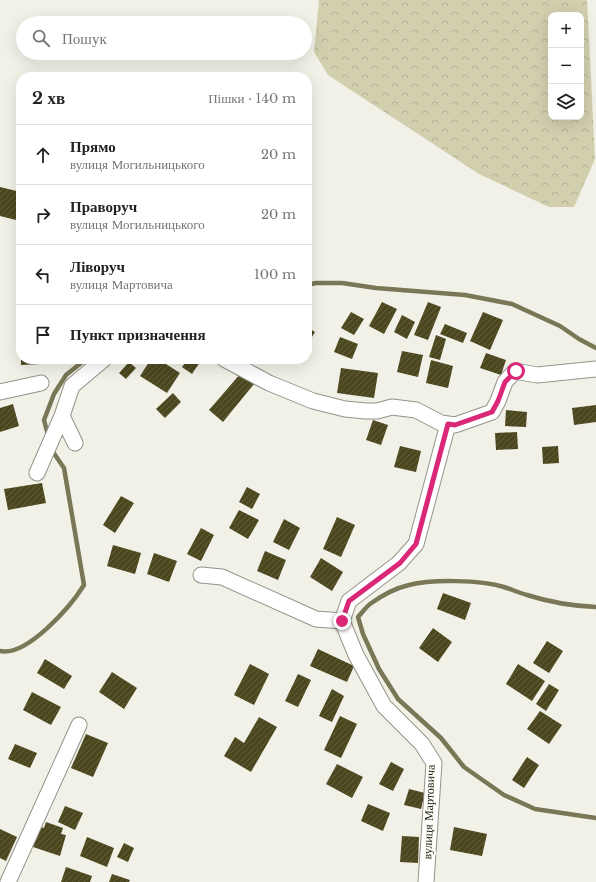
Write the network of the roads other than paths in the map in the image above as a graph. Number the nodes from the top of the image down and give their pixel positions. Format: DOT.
graph roads {
  1 [pos="98,364"];
  2 [pos="233,364"];
  3 [pos="596,369"];
  4 [pos="41,383"];
  5 [pos="0,392"];
  6 [pos="62,416"];
  7 [pos="448,424"];
  8 [pos="75,443"];
  9 [pos="37,472"];
  10 [pos="201,575"];
  11 [pos="342,621"];
  12 [pos="79,725"];
  13 [pos="8,882"];
  14 [pos="426,882"];
  1 -- 6 [label="street"];
  2 -- 7 [label="street"];
  3 -- 7 [label="street"];
  4 -- 5 [label="street"];
  6 -- 8 [label="street"];
  6 -- 9 [label="street"];
  7 -- 11 [label="street"];
  10 -- 11 [label="street"];
  11 -- 14 [label="street, вулиця Мартовича"];
  12 -- 13 [label="street"];
}
